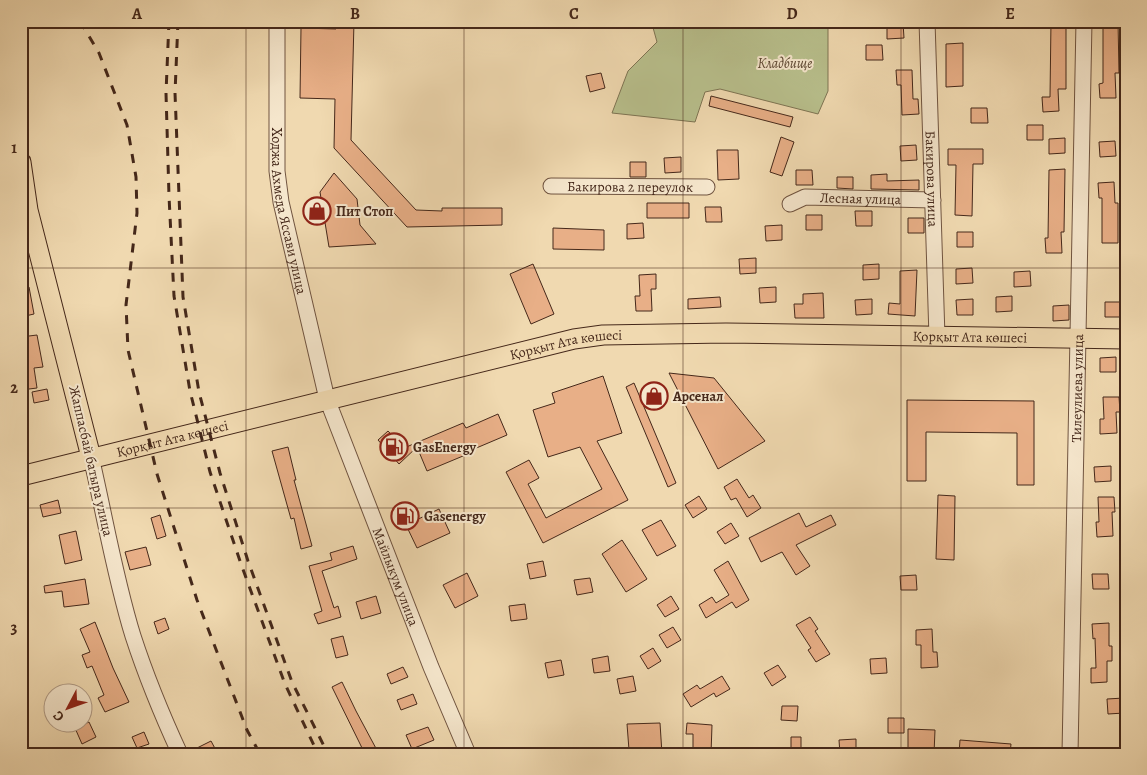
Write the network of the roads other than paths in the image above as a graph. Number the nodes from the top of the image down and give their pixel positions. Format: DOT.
graph roads {
  1 [pos="277,21"];
  2 [pos="927,21"];
  3 [pos="1084,21"];
  4 [pos="21,162"];
  5 [pos="551,186"];
  6 [pos="708,187"];
  7 [pos="933,200"];
  8 [pos="790,204"];
  9 [pos="937,337"];
  10 [pos="1078,338"];
  11 [pos="1126,339"];
  12 [pos="327,399"];
  13 [pos="91,457"];
  14 [pos="21,476"];
  15 [pos="180,754"];
  16 [pos="468,754"];
  17 [pos="1070,754"];
  1 -- 12 [label="street, Ходжа Ахмеда Яссави улица"];
  2 -- 7 [label="street, Бакирова улица"];
  3 -- 10 [label="street, Тилеулиева улица"];
  4 -- 13 [label="main road, Жаппасбай батыра улица"];
  5 -- 6 [label="street, Бакирова 2 переулок"];
  7 -- 8 [label="street, Лесная улица"];
  7 -- 9 [label="street, Бакирова улица"];
  9 -- 10 [label="main road, Қорқыт Ата көшесі"];
  9 -- 12 [label="main road, Қорқыт Ата көшесі"];
  10 -- 11 [label="main road, Қорқыт Ата көшесі"];
  10 -- 17 [label="street, Тилеулиева улица"];
  12 -- 13 [label="main road, Қорқыт Ата көшесі"];
  12 -- 16 [label="street, Майлыкум улица"];
  13 -- 14 [label="main road, Қорқыт Ата көшесі"];
  13 -- 15 [label="street, Жаппасбай батыра улица"];
}
